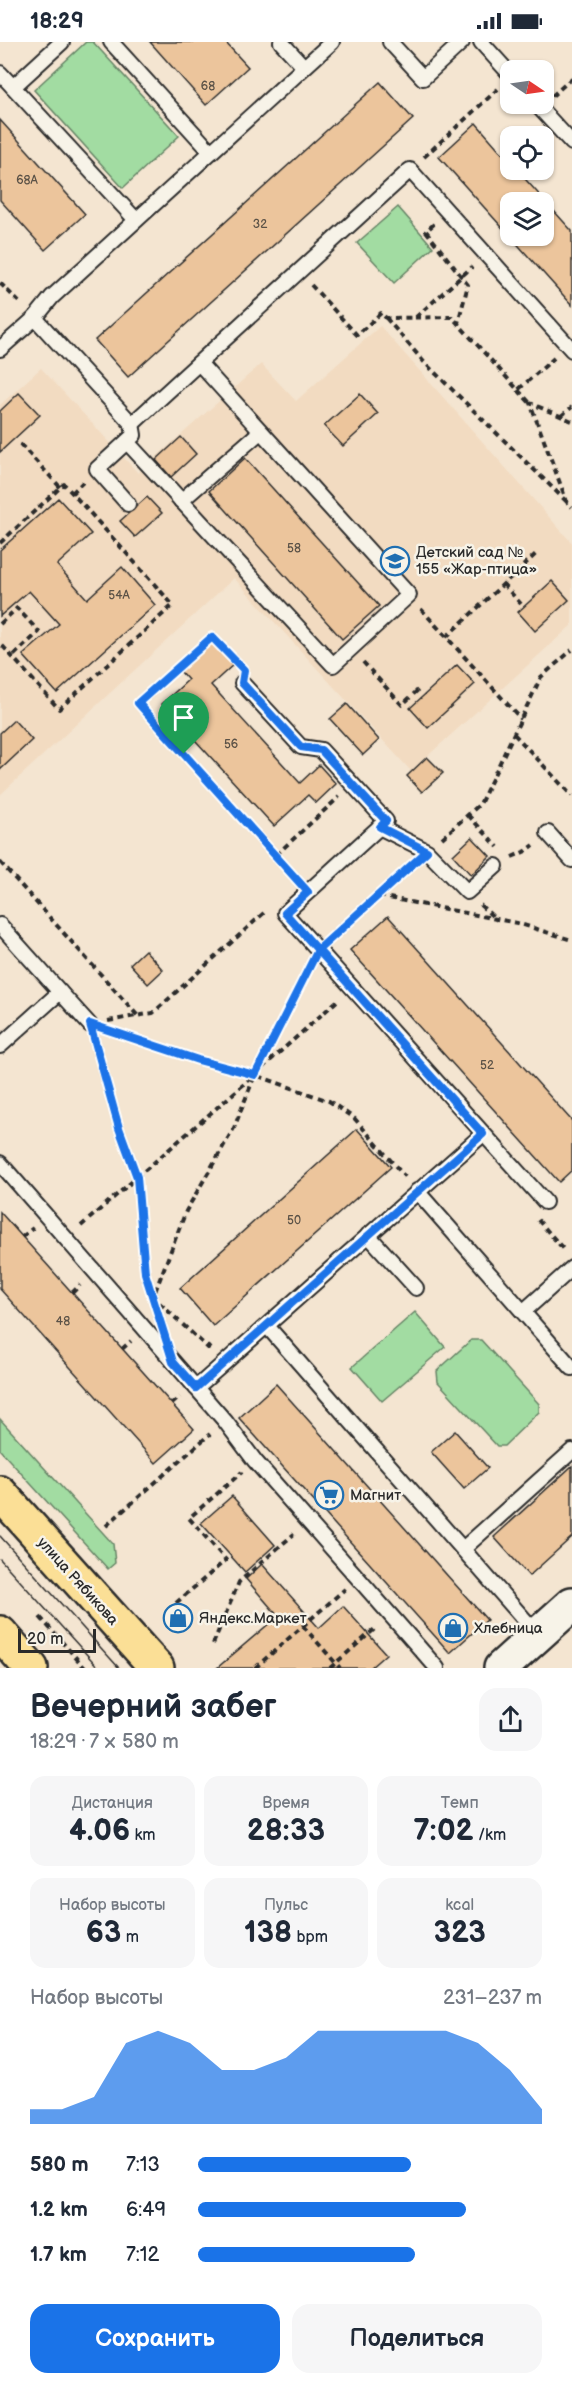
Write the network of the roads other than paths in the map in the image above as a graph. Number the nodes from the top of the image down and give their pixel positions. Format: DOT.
graph roads {
  1 [pos="62,42"];
  2 [pos="111,42"];
  3 [pos="280,42"];
  4 [pos="332,42"];
  5 [pos="390,42"];
  6 [pos="462,42"];
  7 [pos="481,42"];
  8 [pos="304,67"];
  9 [pos="500,71"];
  10 [pos="0,73"];
  11 [pos="13,87"];
  12 [pos="550,114"];
  13 [pos="572,143"];
  14 [pos="211,152"];
  15 [pos="136,220"];
  16 [pos="34,318"];
  17 [pos="570,348"];
  18 [pos="0,349"];
  19 [pos="199,363"];
  20 [pos="132,424"];
  21 [pos="260,432"];
  22 [pos="127,442"];
  23 [pos="181,501"];
  24 [pos="128,504"];
  25 [pos="242,683"];
  26 [pos="380,827"];
  27 [pos="548,833"];
  28 [pos="572,860"];
  29 [pos="502,862"];
  30 [pos="0,925"];
  31 [pos="60,992"];
  32 [pos="90,1024"];
  33 [pos="0,1046"];
  34 [pos="483,1134"];
  35 [pos="0,1163"];
  36 [pos="417,1191"];
  37 [pos="544,1202"];
  38 [pos="368,1235"];
  39 [pos="572,1268"];
  40 [pos="416,1288"];
  41 [pos="523,1312"];
  42 [pos="267,1326"];
  43 [pos="572,1368"];
  44 [pos="196,1388"];
  45 [pos="572,1451"];
  46 [pos="0,1493"];
  47 [pos="463,1549"];
  48 [pos="572,1605"];
  49 [pos="0,1633"];
  50 [pos="538,1635"];
  51 [pos="31,1668"];
  52 [pos="157,1668"];
  53 [pos="437,1668"];
  54 [pos="501,1668"];
  1 -- 11 [label="lane"];
  2 -- 14 [label="lane"];
  3 -- 8 [label="lane"];
  4 -- 8 [label="lane"];
  5 -- 6 [label="lane"];
  7 -- 9 [label="lane"];
  8 -- 14 [label="lane"];
  10 -- 11 [label="lane"];
  11 -- 15 [label="lane"];
  12 -- 13 [label="lane"];
  14 -- 15 [label="lane"];
  15 -- 16 [label="lane"];
  16 -- 18 [label="lane"];
  16 -- 20 [label="lane"];
  17 -- 19 [label="lane"];
  19 -- 20 [label="lane"];
  19 -- 21 [label="lane"];
  20 -- 22 [label="lane"];
  21 -- 23 [label="lane"];
  21 -- 23 [label="lane"];
  22 -- 23 [label="lane"];
  22 -- 24 [label="lane"];
  25 -- 26 [label="lane"];
  26 -- 29 [label="lane"];
  26 -- 34 [label="lane"];
  27 -- 28 [label="lane"];
  30 -- 31 [label="lane"];
  31 -- 32 [label="lane"];
  31 -- 33 [label="lane"];
  34 -- 36 [label="lane"];
  34 -- 37 [label="lane"];
  35 -- 44 [label="lane"];
  36 -- 38 [label="lane"];
  36 -- 41 [label="lane"];
  38 -- 40 [label="lane"];
  38 -- 42 [label="lane"];
  39 -- 41 [label="lane"];
  41 -- 43 [label="lane"];
  42 -- 44 [label="lane"];
  42 -- 47 [label="lane"];
  44 -- 53 [label="lane"];
  45 -- 47 [label="lane"];
  46 -- 52 [label="main road, улица Рябикова"];
  47 -- 50 [label="lane"];
  48 -- 50 [label="street"];
  49 -- 51 [label="main road"];
  50 -- 54 [label="street"];
}
